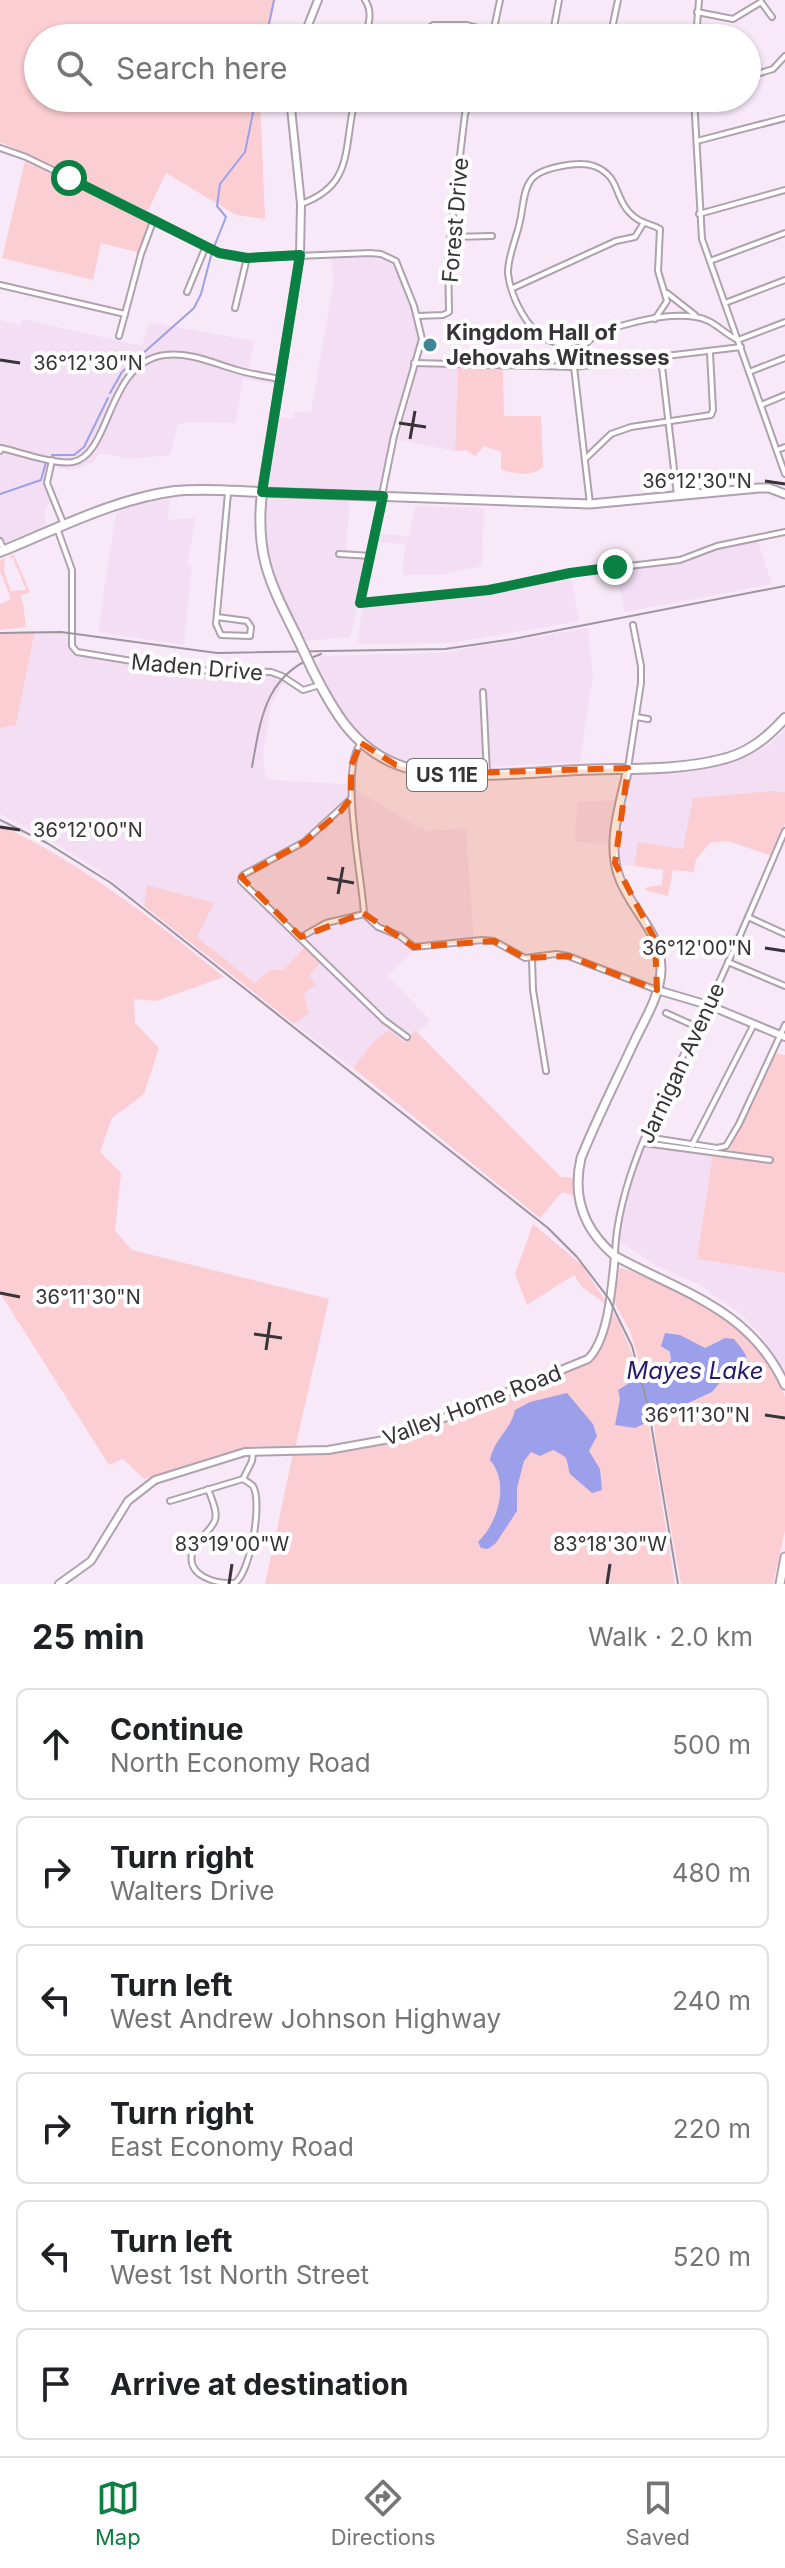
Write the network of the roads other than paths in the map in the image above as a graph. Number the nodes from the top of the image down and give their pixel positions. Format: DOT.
graph roads {
  1 [pos="318,0"];
  2 [pos="365,0"];
  3 [pos="500,0"];
  4 [pos="559,0"];
  5 [pos="618,0"];
  6 [pos="699,0"];
  7 [pos="760,1"];
  8 [pos="697,12"];
  9 [pos="772,17"];
  10 [pos="309,24"];
  11 [pos="368,24"];
  12 [pos="495,24"];
  13 [pos="555,24"];
  14 [pos="613,24"];
  15 [pos="697,24"];
  16 [pos="785,56"];
  17 [pos="761,73"];
  18 [pos="291,112"];
  19 [pos="352,112"];
  20 [pos="466,112"];
  21 [pos="695,112"];
  22 [pos="785,118"];
  23 [pos="697,141"];
  24 [pos="0,148"];
  25 [pos="785,190"];
  26 [pos="301,204"];
  27 [pos="699,214"];
  28 [pos="154,219"];
  29 [pos="643,224"];
  30 [pos="785,233"];
  31 [pos="492,236"];
  32 [pos="451,237"];
  33 [pos="206,246"];
  34 [pos="300,255"];
  35 [pos="247,258"];
  36 [pos="710,261"];
  37 [pos="785,280"];
  38 [pos="0,285"];
  39 [pos="513,288"];
  40 [pos="187,292"];
  41 [pos="666,292"];
  42 [pos="725,303"];
  43 [pos="235,308"];
  44 [pos="125,314"];
  45 [pos="417,316"];
  46 [pos="697,317"];
  47 [pos="655,319"];
  48 [pos="785,322"];
  49 [pos="119,336"];
  50 [pos="594,337"];
  51 [pos="738,340"];
  52 [pos="558,343"];
  53 [pos="741,347"];
  54 [pos="710,352"];
  55 [pos="661,358"];
  56 [pos="785,358"];
  57 [pos="414,363"];
  58 [pos="574,367"];
  59 [pos="749,372"];
  60 [pos="279,379"];
  61 [pos="785,395"];
  62 [pos="761,405"];
  63 [pos="670,421"];
  64 [pos="785,447"];
  65 [pos="0,450"];
  66 [pos="777,450"];
  67 [pos="585,459"];
  68 [pos="52,460"];
  69 [pos="785,474"];
  70 [pos="233,491"];
  71 [pos="784,491"];
  72 [pos="262,492"];
  73 [pos="383,496"];
  74 [pos="677,497"];
  75 [pos="590,504"];
  76 [pos="260,515"];
  77 [pos="61,527"];
  78 [pos="785,532"];
  79 [pos="1,548"];
  80 [pos="339,554"];
  81 [pos="371,556"];
  82 [pos="217,617"];
  83 [pos="633,625"];
  84 [pos="320,685"];
  85 [pos="483,692"];
  86 [pos="636,717"];
  87 [pos="785,718"];
  88 [pos="648,719"];
  89 [pos="361,743"];
  90 [pos="628,768"];
  91 [pos="487,773"];
  92 [pos="351,799"];
  93 [pos="785,831"];
  94 [pos="364,914"];
  95 [pos="748,917"];
  96 [pos="785,934"];
  97 [pos="301,937"];
  98 [pos="532,959"];
  99 [pos="728,962"];
  100 [pos="785,986"];
  101 [pos="657,990"];
  102 [pos="708,1005"];
  103 [pos="666,1013"];
  104 [pos="754,1024"];
  105 [pos="785,1025"];
  106 [pos="697,1027"];
  107 [pos="782,1036"];
  108 [pos="407,1037"];
  109 [pos="546,1071"];
  110 [pos="645,1140"];
  111 [pos="692,1145"];
  112 [pos="770,1160"];
  113 [pos="615,1256"];
  114 [pos="785,1385"];
  115 [pos="253,1451"];
  116 [pos="243,1479"];
  117 [pos="208,1489"];
  118 [pos="170,1501"];
  119 [pos="785,1557"];
  120 [pos="59,1584"];
  121 [pos="780,1584"];
  1 -- 10 [label="street"];
  2 -- 11 [label="street"];
  3 -- 12 [label="street"];
  4 -- 13 [label="street"];
  5 -- 14 [label="street"];
  6 -- 8 [label="street"];
  7 -- 8 [label="street"];
  7 -- 9 [label="street"];
  8 -- 15 [label="street"];
  16 -- 17 [label="street"];
  18 -- 26 [label="street"];
  19 -- 26 [label="street"];
  20 -- 32 [label="street, Forest Drive"];
  21 -- 23 [label="street"];
  22 -- 23 [label="street"];
  23 -- 27 [label="street"];
  24 -- 28 [label="street"];
  25 -- 27 [label="street"];
  26 -- 34 [label="street"];
  27 -- 36 [label="street"];
  28 -- 33 [label="street"];
  28 -- 44 [label="street"];
  29 -- 39 [label="street"];
  29 -- 39 [label="street"];
  29 -- 41 [label="street"];
  30 -- 36 [label="street"];
  31 -- 32 [label="street"];
  32 -- 45 [label="street, Forest Drive"];
  33 -- 35 [label="street"];
  33 -- 40 [label="street"];
  34 -- 35 [label="street"];
  34 -- 45 [label="street"];
  34 -- 60 [label="street"];
  35 -- 43 [label="street"];
  36 -- 42 [label="street"];
  37 -- 42 [label="street"];
  38 -- 44 [label="street"];
  39 -- 52 [label="street"];
  41 -- 46 [label="street"];
  41 -- 47 [label="street"];
  42 -- 51 [label="street"];
  44 -- 49 [label="street"];
  45 -- 57 [label="street"];
  46 -- 47 [label="street"];
  46 -- 51 [label="street"];
  47 -- 50 [label="street"];
  48 -- 51 [label="street"];
  50 -- 52 [label="street"];
  50 -- 58 [label="street"];
  51 -- 53 [label="street"];
  52 -- 58 [label="street"];
  53 -- 54 [label="street"];
  53 -- 59 [label="street"];
  54 -- 55 [label="street"];
  54 -- 63 [label="street"];
  55 -- 58 [label="street"];
  55 -- 63 [label="street"];
  56 -- 59 [label="street"];
  57 -- 58 [label="street"];
  57 -- 73 [label="street"];
  58 -- 67 [label="street"];
  59 -- 62 [label="street"];
  60 -- 68 [label="street"];
  60 -- 72 [label="street"];
  61 -- 62 [label="street"];
  62 -- 66 [label="street"];
  63 -- 67 [label="street"];
  63 -- 74 [label="street"];
  64 -- 66 [label="street"];
  65 -- 68 [label="street"];
  66 -- 69 [label="street"];
  67 -- 75 [label="street"];
  68 -- 77 [label="street"];
  70 -- 72 [label="main road"];
  70 -- 76 [label="main road"];
  70 -- 77 [label="main road"];
  70 -- 82 [label="street"];
  71 -- 74 [label="main road"];
  72 -- 73 [label="main road"];
  72 -- 76 [label="main road, US 11E"];
  73 -- 75 [label="main road"];
  73 -- 81 [label="street"];
  74 -- 75 [label="main road"];
  76 -- 84 [label="main road, US 11E, bridge"];
  77 -- 79 [label="main road"];
  77 -- 84 [label="street, Maden Drive"];
  78 -- 81 [label="street"];
  80 -- 81 [label="street"];
  82 -- 82 [label="street"];
  83 -- 86 [label="street"];
  84 -- 89 [label="main road, US 11E"];
  85 -- 91 [label="street"];
  86 -- 88 [label="street"];
  86 -- 90 [label="street"];
  87 -- 90 [label="main road, US 11E"];
  89 -- 91 [label="main road, US 11E"];
  89 -- 92 [label="street"];
  90 -- 91 [label="main road, US 11E"];
  90 -- 101 [label="main road"];
  92 -- 94 [label="street"];
  92 -- 97 [label="street"];
  93 -- 95 [label="street, Jarnigan Avenue"];
  94 -- 97 [label="street"];
  94 -- 98 [label="street"];
  95 -- 96 [label="street"];
  95 -- 99 [label="street, Jarnigan Avenue"];
  97 -- 108 [label="street"];
  98 -- 101 [label="street"];
  98 -- 109 [label="street"];
  99 -- 100 [label="street"];
  99 -- 102 [label="street, Jarnigan Avenue"];
  101 -- 102 [label="street"];
  101 -- 113 [label="main road"];
  102 -- 104 [label="street"];
  102 -- 106 [label="street, Jarnigan Avenue"];
  103 -- 106 [label="street"];
  104 -- 107 [label="street"];
  104 -- 111 [label="street"];
  105 -- 107 [label="street"];
  106 -- 110 [label="street, Jarnigan Avenue"];
  107 -- 111 [label="street"];
  110 -- 111 [label="street"];
  110 -- 112 [label="street"];
  110 -- 113 [label="street, Jarnigan Avenue"];
  113 -- 114 [label="main road"];
  113 -- 115 [label="street, Valley Home Road"];
  115 -- 116 [label="street"];
  115 -- 120 [label="street, Valley Home Road"];
  116 -- 117 [label="street"];
  116 -- 117 [label="street"];
  117 -- 118 [label="street"];
  119 -- 121 [label="main road"];
}
